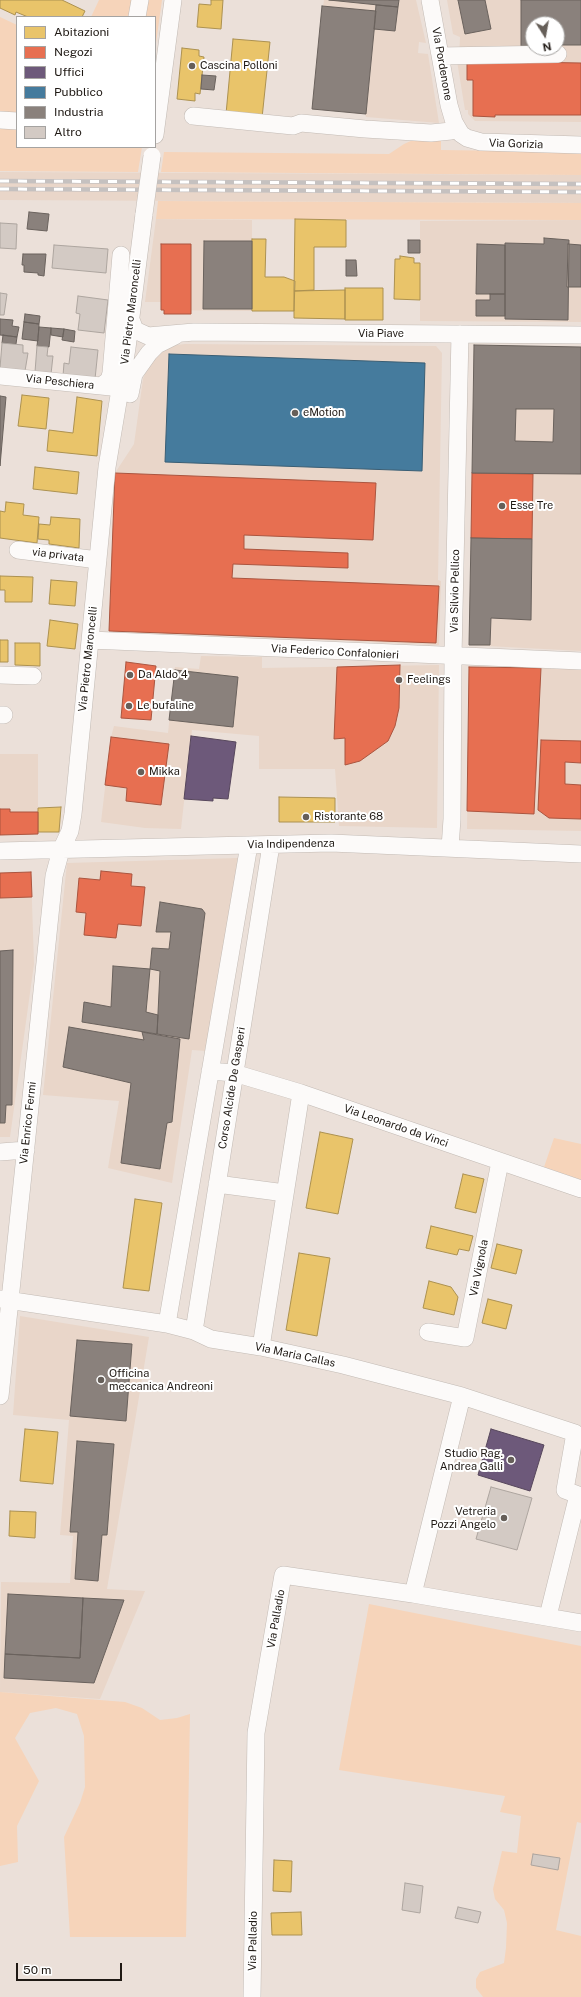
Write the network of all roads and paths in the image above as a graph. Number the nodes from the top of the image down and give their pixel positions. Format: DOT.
graph roads {
  1 [pos="140,0"];
  2 [pos="173,0"];
  3 [pos="430,0"];
  4 [pos="137,16"];
  5 [pos="525,55"];
  6 [pos="440,56"];
  7 [pos="193,116"];
  8 [pos="0,120"];
  9 [pos="16,121"];
  10 [pos="156,128"];
  11 [pos="457,128"];
  12 [pos="581,145"];
  13 [pos="153,152"];
  14 [pos="120,254"];
  15 [pos="133,295"];
  16 [pos="130,317"];
  17 [pos="187,332"];
  18 [pos="460,334"];
  19 [pos="581,335"];
  20 [pos="0,376"];
  21 [pos="101,386"];
  22 [pos="121,388"];
  23 [pos="107,467"];
  24 [pos="18,550"];
  25 [pos="98,560"];
  26 [pos="90,640"];
  27 [pos="453,656"];
  28 [pos="581,661"];
  29 [pos="0,674"];
  30 [pos="33,676"];
  31 [pos="249,845"];
  32 [pos="271,845"];
  33 [pos="450,848"];
  34 [pos="61,850"];
  35 [pos="0,851"];
  36 [pos="581,854"];
  37 [pos="210,1071"];
  38 [pos="234,1073"];
  39 [pos="301,1094"];
  40 [pos="26,1150"];
  41 [pos="0,1152"];
  42 [pos="500,1162"];
  43 [pos="217,1184"];
  44 [pos="581,1189"];
  45 [pos="285,1194"];
  46 [pos="5,1300"];
  47 [pos="167,1324"];
  48 [pos="194,1331"];
  49 [pos="428,1332"];
  50 [pos="261,1347"];
  51 [pos="0,1396"];
  52 [pos="462,1396"];
  53 [pos="580,1496"];
  54 [pos="413,1594"];
  55 [pos="548,1616"];
  56 [pos="581,1623"];
  57 [pos="252,1997"];
  1 -- 4 [label="street"];
  2 -- 10 [label="street"];
  3 -- 6 [label="street, Via Pordenone"];
  5 -- 6 [label="street"];
  6 -- 11 [label="street, Via Pordenone"];
  7 -- 11 [label="street"];
  8 -- 9 [label="street"];
  11 -- 12 [label="street, Via Gorizia"];
  13 -- 15 [label="street, Via Pietro Maroncelli, bridge"];
  14 -- 21 [label="street"];
  15 -- 16 [label="street, Via Pietro Maroncelli"];
  15 -- 17 [label="street"];
  16 -- 17 [label="street"];
  16 -- 22 [label="street, Via Pietro Maroncelli"];
  17 -- 18 [label="street, Via Piave"];
  17 -- 23 [label="street, Via Pietro Maroncelli"];
  18 -- 19 [label="street, Via Piave"];
  18 -- 27 [label="street, Via Silvio Pellico"];
  20 -- 21 [label="street, Via Peschiera"];
  21 -- 22 [label="street, Via Peschiera"];
  22 -- 23 [label="street, Via Pietro Maroncelli"];
  23 -- 25 [label="street, Via Pietro Maroncelli"];
  24 -- 25 [label="street, via privata"];
  25 -- 26 [label="street, Via Pietro Maroncelli"];
  26 -- 27 [label="street, Via Federico Confalonieri"];
  26 -- 34 [label="street, Via Pietro Maroncelli"];
  27 -- 28 [label="street, Via Federico Confalonieri"];
  27 -- 33 [label="street, Via Silvio Pellico"];
  29 -- 30 [label="street"];
  31 -- 32 [label="street, Via Indipendenza"];
  31 -- 34 [label="street, Via Indipendenza"];
  31 -- 37 [label="street"];
  32 -- 33 [label="street, Via Indipendenza"];
  32 -- 38 [label="street, Corso Alcide De Gasperi"];
  33 -- 36 [label="street, Via Indipendenza"];
  34 -- 35 [label="street, Via Indipendenza"];
  34 -- 40 [label="street, Via Enrico Fermi"];
  37 -- 38 [label="street, Via Leonardo da Vinci"];
  37 -- 47 [label="street"];
  38 -- 39 [label="street, Via Leonardo da Vinci"];
  38 -- 43 [label="street, Corso Alcide De Gasperi"];
  39 -- 42 [label="street, Via Leonardo da Vinci"];
  39 -- 45 [label="street"];
  40 -- 41 [label="street"];
  40 -- 46 [label="street, Via Enrico Fermi"];
  42 -- 44 [label="street, Via Leonardo da Vinci"];
  42 -- 49 [label="street, Via Vignola"];
  43 -- 45 [label="street"];
  43 -- 48 [label="street, Corso Alcide De Gasperi"];
  45 -- 50 [label="street"];
  46 -- 47 [label="street, Via Maria Callas"];
  46 -- 51 [label="street, Via Enrico Fermi"];
  47 -- 48 [label="street, Via Maria Callas"];
  48 -- 50 [label="street, Via Maria Callas"];
  50 -- 52 [label="street, Via Maria Callas"];
  52 -- 53 [label="street, Via Maria Callas"];
  52 -- 54 [label="street"];
  53 -- 55 [label="street"];
  54 -- 55 [label="street"];
  54 -- 57 [label="street, Via Palladio"];
  55 -- 56 [label="street"];
}
